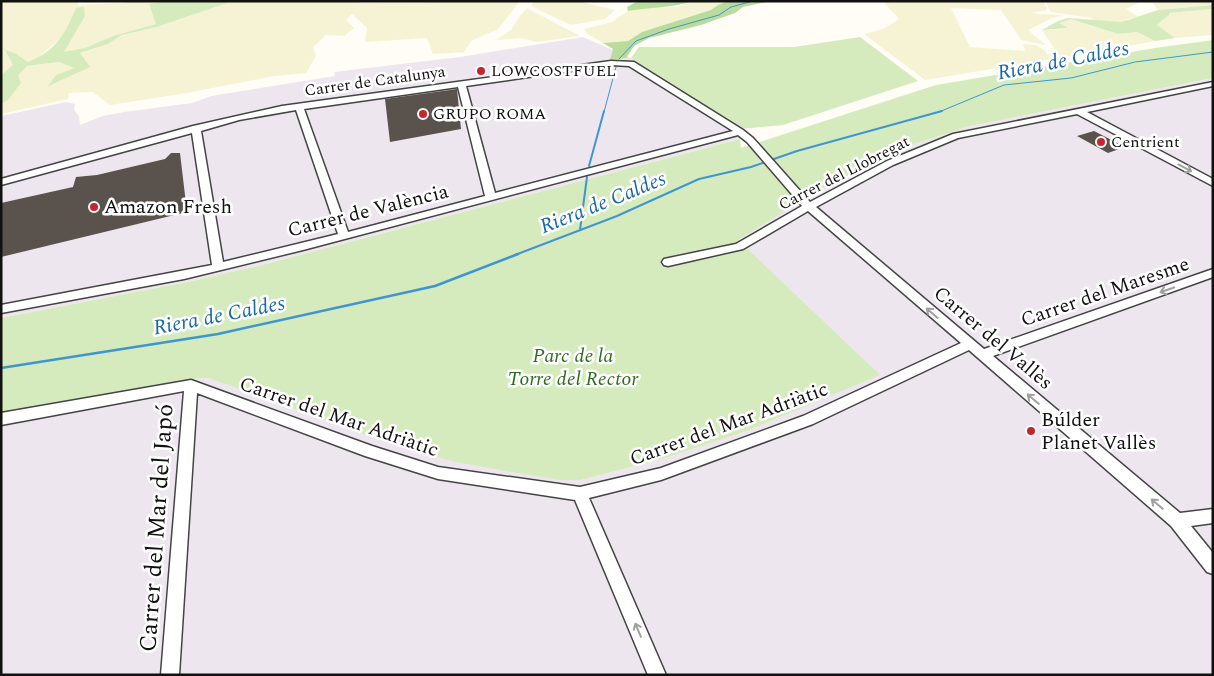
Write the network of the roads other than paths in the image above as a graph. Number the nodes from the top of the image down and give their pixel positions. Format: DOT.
graph roads {
  1 [pos="461,84"];
  2 [pos="1213,84"];
  3 [pos="299,107"];
  4 [pos="1080,112"];
  5 [pos="196,128"];
  6 [pos="740,132"];
  7 [pos="783,179"];
  8 [pos="1,182"];
  9 [pos="1213,183"];
  10 [pos="491,198"];
  11 [pos="809,206"];
  12 [pos="344,237"];
  13 [pos="668,262"];
  14 [pos="218,267"];
  15 [pos="1213,274"];
  16 [pos="1,309"];
  17 [pos="969,345"];
  18 [pos="981,355"];
  19 [pos="191,385"];
  20 [pos="1,419"];
  21 [pos="580,494"];
  22 [pos="1213,516"];
  23 [pos="1176,521"];
  24 [pos="1213,566"];
  25 [pos="170,675"];
  26 [pos="657,675"];
  1 -- 3 [label="street, Carrer de Catalunya"];
  1 -- 6 [label="street, Carrer de Catalunya"];
  1 -- 10 [label="street"];
  2 -- 4 [label="street, Carrer del Llobregat"];
  3 -- 5 [label="street, Carrer de Catalunya"];
  3 -- 12 [label="street"];
  4 -- 9 [label="street, one-way"];
  4 -- 11 [label="street, Carrer del Llobregat"];
  5 -- 8 [label="street, Carrer de Catalunya"];
  5 -- 14 [label="street"];
  6 -- 7 [label="street, Carrer de Catalunya"];
  6 -- 10 [label="street, Carrer de València"];
  7 -- 11 [label="street, Carrer del Vallès"];
  10 -- 12 [label="street, Carrer de València"];
  11 -- 13 [label="street, Carrer del Llobregat"];
  17 -- 11 [label="street, Carrer del Vallès, one-way"];
  12 -- 14 [label="street, Carrer de València"];
  14 -- 16 [label="street, Carrer de València"];
  15 -- 18 [label="street, Carrer del Maresme, one-way"];
  17 -- 18 [label="street, Carrer del Vallès"];
  17 -- 21 [label="street, Carrer del Mar Adriàtic"];
  23 -- 18 [label="street, Carrer del Vallès, one-way"];
  19 -- 20 [label="street"];
  19 -- 21 [label="street, Carrer del Mar Adriàtic"];
  19 -- 25 [label="street, Carrer del Mar del Japó"];
  26 -- 21 [label="street, one-way"];
  22 -- 23 [label="street"];
  23 -- 24 [label="street, Carrer del Vallès"];
}
